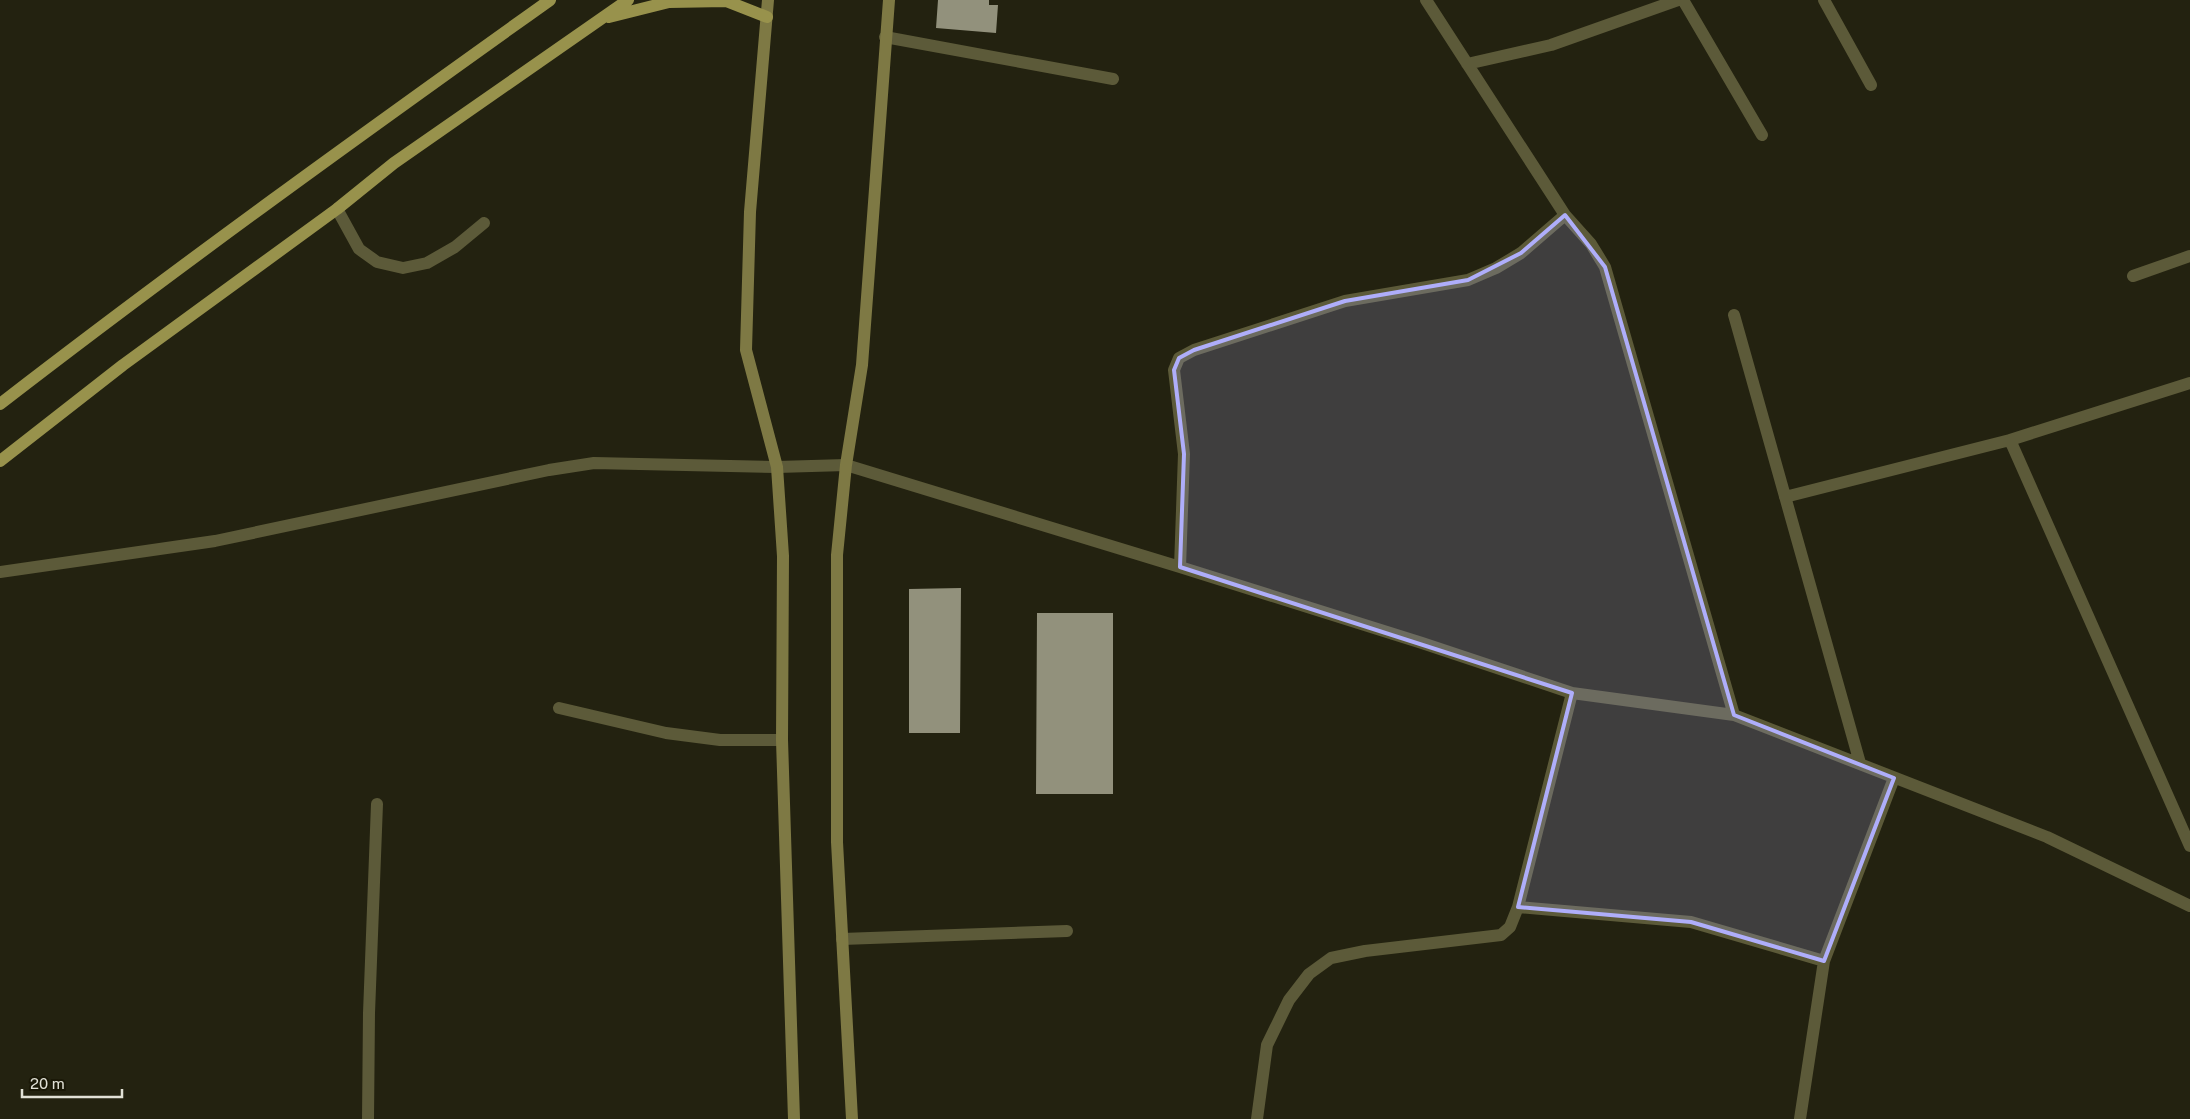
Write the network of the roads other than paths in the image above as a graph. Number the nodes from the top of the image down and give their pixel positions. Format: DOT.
graph roads {
  1 [pos="550,0"];
  2 [pos="628,0"];
  3 [pos="768,0"];
  4 [pos="889,0"];
  5 [pos="1426,0"];
  6 [pos="1678,0"];
  7 [pos="1683,0"];
  8 [pos="1824,0"];
  9 [pos="767,17"];
  10 [pos="604,18"];
  11 [pos="885,37"];
  12 [pos="1467,64"];
  13 [pos="1113,79"];
  14 [pos="1871,85"];
  15 [pos="1762,135"];
  16 [pos="337,209"];
  17 [pos="1565,216"];
  18 [pos="484,223"];
  19 [pos="2190,256"];
  20 [pos="2134,276"];
  21 [pos="1734,315"];
  22 [pos="2190,383"];
  23 [pos="0,404"];
  24 [pos="2010,440"];
  25 [pos="0,461"];
  26 [pos="846,465"];
  27 [pos="777,467"];
  28 [pos="1785,497"];
  29 [pos="1180,567"];
  30 [pos="0,572"];
  31 [pos="1572,693"];
  32 [pos="558,708"];
  33 [pos="1734,715"];
  34 [pos="782,740"];
  35 [pos="1860,763"];
  36 [pos="1894,778"];
  37 [pos="377,804"];
  38 [pos="2190,846"];
  39 [pos="2189,904"];
  40 [pos="1518,907"];
  41 [pos="1067,931"];
  42 [pos="842,939"];
  43 [pos="1824,961"];
  44 [pos="368,1119"];
  45 [pos="794,1119"];
  46 [pos="852,1119"];
  47 [pos="1257,1119"];
  48 [pos="1800,1119"];
  1 -- 23 [label="main road"];
  2 -- 10 [label="main road"];
  3 -- 9 [label="main road"];
  4 -- 11 [label="main road"];
  5 -- 12 [label="street"];
  6 -- 12 [label="street"];
  7 -- 15 [label="street"];
  8 -- 14 [label="street"];
  9 -- 10 [label="main road"];
  9 -- 27 [label="main road"];
  10 -- 16 [label="main road"];
  11 -- 13 [label="street"];
  11 -- 26 [label="main road"];
  12 -- 17 [label="street"];
  16 -- 18 [label="street"];
  16 -- 25 [label="main road"];
  17 -- 29 [label="street"];
  17 -- 33 [label="street"];
  19 -- 20 [label="street"];
  21 -- 28 [label="street"];
  22 -- 24 [label="street"];
  24 -- 28 [label="street"];
  24 -- 38 [label="street"];
  26 -- 27 [label="street"];
  26 -- 29 [label="street"];
  26 -- 42 [label="main road"];
  27 -- 30 [label="street"];
  27 -- 34 [label="main road"];
  28 -- 35 [label="street"];
  29 -- 31 [label="street"];
  31 -- 33 [label="street"];
  31 -- 40 [label="street"];
  32 -- 34 [label="street"];
  33 -- 35 [label="street"];
  34 -- 45 [label="main road"];
  35 -- 36 [label="street"];
  36 -- 39 [label="street"];
  36 -- 43 [label="street"];
  37 -- 44 [label="street"];
  40 -- 43 [label="street"];
  40 -- 47 [label="street"];
  41 -- 42 [label="street"];
  42 -- 46 [label="main road"];
  43 -- 48 [label="street"];
}
